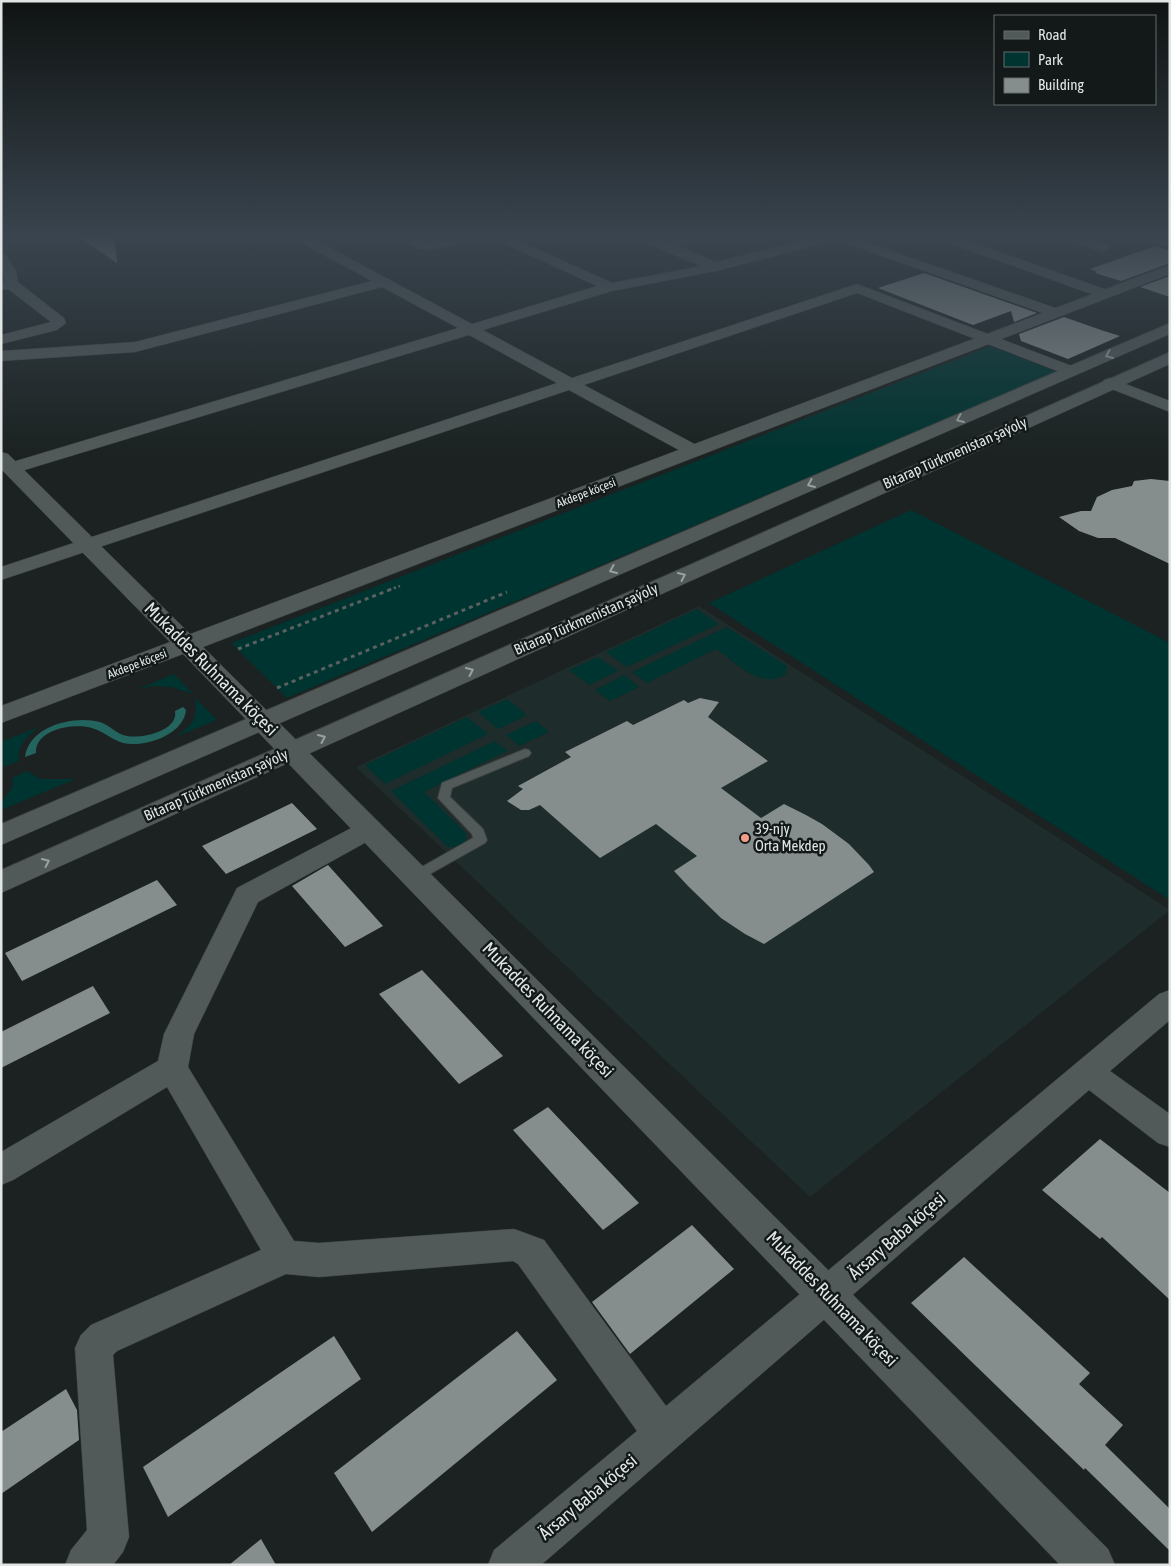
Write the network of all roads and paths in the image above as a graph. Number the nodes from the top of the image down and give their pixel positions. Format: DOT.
graph roads {
  1 [pos="43,308"];
  2 [pos="285,308"];
  3 [pos="432,308"];
  4 [pos="540,308"];
  5 [pos="797,308"];
  6 [pos="909,308"];
  7 [pos="1042,308"];
  8 [pos="1069,308"];
  9 [pos="1056,313"];
  10 [pos="1170,328"];
  11 [pos="470,329"];
  12 [pos="988,339"];
  13 [pos="1,340"];
  14 [pos="1,356"];
  15 [pos="1170,357"];
  16 [pos="1071,371"];
  17 [pos="571,384"];
  18 [pos="1110,384"];
  19 [pos="1170,407"];
  20 [pos="694,452"];
  21 [pos="6,463"];
  22 [pos="89,545"];
  23 [pos="1,574"];
  24 [pos="187,645"];
  25 [pos="1,715"];
  26 [pos="264,721"];
  27 [pos="293,751"];
  28 [pos="525,753"];
  29 [pos="370,829"];
  30 [pos="1,835"];
  31 [pos="416,876"];
  32 [pos="1,882"];
  33 [pos="1170,1002"];
  34 [pos="172,1068"];
  35 [pos="1088,1072"];
  36 [pos="1170,1133"];
  37 [pos="1,1170"];
  38 [pos="284,1257"];
  39 [pos="828,1295"];
  40 [pos="663,1434"];
  41 [pos="86,1565"];
  42 [pos="509,1565"];
  43 [pos="1092,1565"];
  1 -- 13 [label="street"];
  2 -- 14 [label="street"];
  3 -- 11 [label="street"];
  4 -- 11 [label="street"];
  5 -- 17 [label="street"];
  6 -- 12 [label="street"];
  7 -- 9 [label="street"];
  8 -- 9 [label="street, Akdepe köçesi"];
  9 -- 12 [label="street, Akdepe köçesi"];
  10 -- 16 [label="street, Bitarap Türkmenistan şaýoly, one-way"];
  11 -- 17 [label="street"];
  11 -- 21 [label="street"];
  12 -- 16 [label="street"];
  12 -- 20 [label="street, Akdepe köçesi"];
  15 -- 18 [label="street, Bitarap Türkmenistan şaýoly"];
  16 -- 26 [label="street, Bitarap Türkmenistan şaýoly, one-way"];
  17 -- 20 [label="street"];
  17 -- 22 [label="street"];
  18 -- 19 [label="street"];
  27 -- 18 [label="street, Bitarap Türkmenistan şaýoly, one-way"];
  20 -- 24 [label="street, Akdepe köçesi"];
  21 -- 22 [label="street, Mukaddes Ruhnama köçesi"];
  22 -- 23 [label="street"];
  22 -- 24 [label="street, Mukaddes Ruhnama köçesi"];
  24 -- 25 [label="street, Akdepe köçesi"];
  24 -- 26 [label="street, Mukaddes Ruhnama köçesi"];
  26 -- 27 [label="street, Mukaddes Ruhnama köçesi"];
  26 -- 30 [label="street, Bitarap Türkmenistan şaýoly"];
  27 -- 29 [label="street, Mukaddes Ruhnama köçesi"];
  32 -- 27 [label="street, Bitarap Türkmenistan şaýoly, one-way"];
  28 -- 31 [label="lane"];
  29 -- 31 [label="street, Mukaddes Ruhnama köçesi"];
  29 -- 34 [label="street"];
  31 -- 39 [label="street, Mukaddes Ruhnama köçesi"];
  33 -- 35 [label="street, Ärsary Baba köçesi"];
  34 -- 37 [label="street"];
  34 -- 38 [label="street"];
  35 -- 36 [label="street"];
  35 -- 39 [label="street, Ärsary Baba köçesi"];
  38 -- 40 [label="street"];
  38 -- 41 [label="street"];
  39 -- 40 [label="street, Ärsary Baba köçesi"];
  39 -- 43 [label="street, Mukaddes Ruhnama köçesi"];
  40 -- 42 [label="street, Ärsary Baba köçesi"];
}
